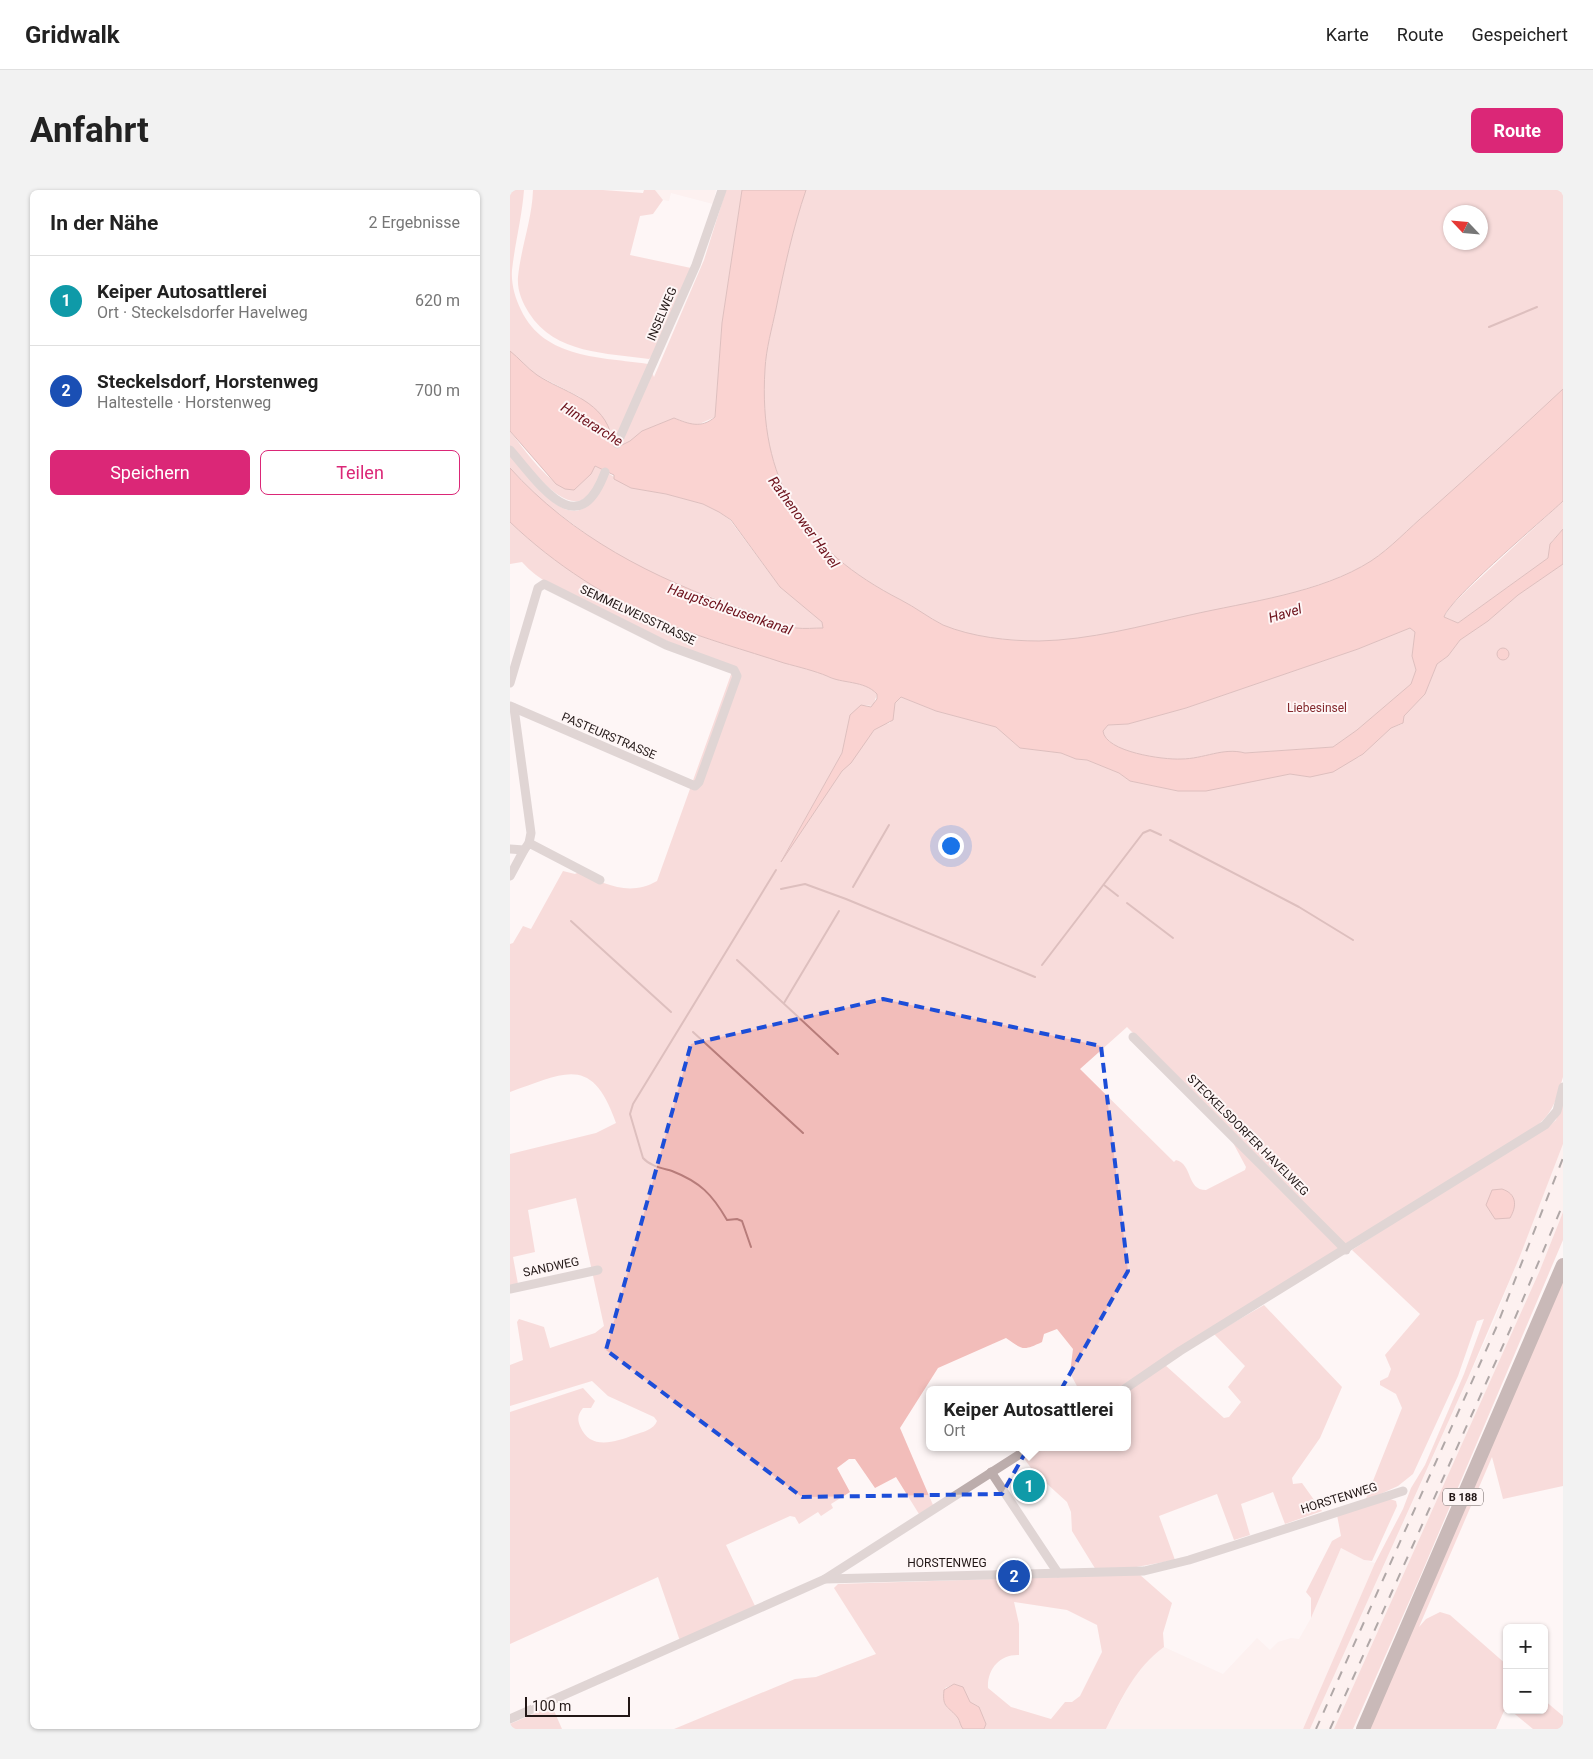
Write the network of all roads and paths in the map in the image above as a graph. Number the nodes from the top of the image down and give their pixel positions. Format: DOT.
graph roads {
  1 [pos="722,190"];
  2 [pos="617,444"];
  3 [pos="510,450"];
  4 [pos="605,472"];
  5 [pos="510,683"];
  6 [pos="512,707"];
  7 [pos="694,786"];
  8 [pos="526,846"];
  9 [pos="510,849"];
  10 [pos="510,876"];
  11 [pos="600,880"];
  12 [pos="1133,1037"];
  13 [pos="1563,1087"];
  14 [pos="1346,1250"];
  15 [pos="1563,1265"];
  16 [pos="598,1270"];
  17 [pos="510,1289"];
  18 [pos="1129,1386"];
  19 [pos="1025,1451"];
  20 [pos="991,1472"];
  21 [pos="1403,1491"];
  22 [pos="1058,1573"];
  23 [pos="825,1579"];
  24 [pos="510,1719"];
  25 [pos="1363,1729"];
  1 -- 2 [label="street, INSELWEG"];
  3 -- 4 [label="street"];
  5 -- 7 [label="street, SEMMELWEISSTRASSE"];
  6 -- 7 [label="street, PASTEURSTRASSE"];
  6 -- 8 [label="street"];
  8 -- 9 [label="street"];
  8 -- 10 [label="street"];
  8 -- 11 [label="street"];
  12 -- 14 [label="street, STECKELSDORFER HAVELWEG"];
  13 -- 14 [label="street"];
  14 -- 18 [label="street"];
  15 -- 25 [label="main road, B 188"];
  16 -- 17 [label="street, SANDWEG"];
  19 -- 20 [label="street"];
  20 -- 22 [label="street"];
  20 -- 23 [label="street"];
  21 -- 22 [label="street, HORSTENWEG"];
  22 -- 23 [label="street, HORSTENWEG"];
  23 -- 24 [label="street, HORSTENWEG"];
}
